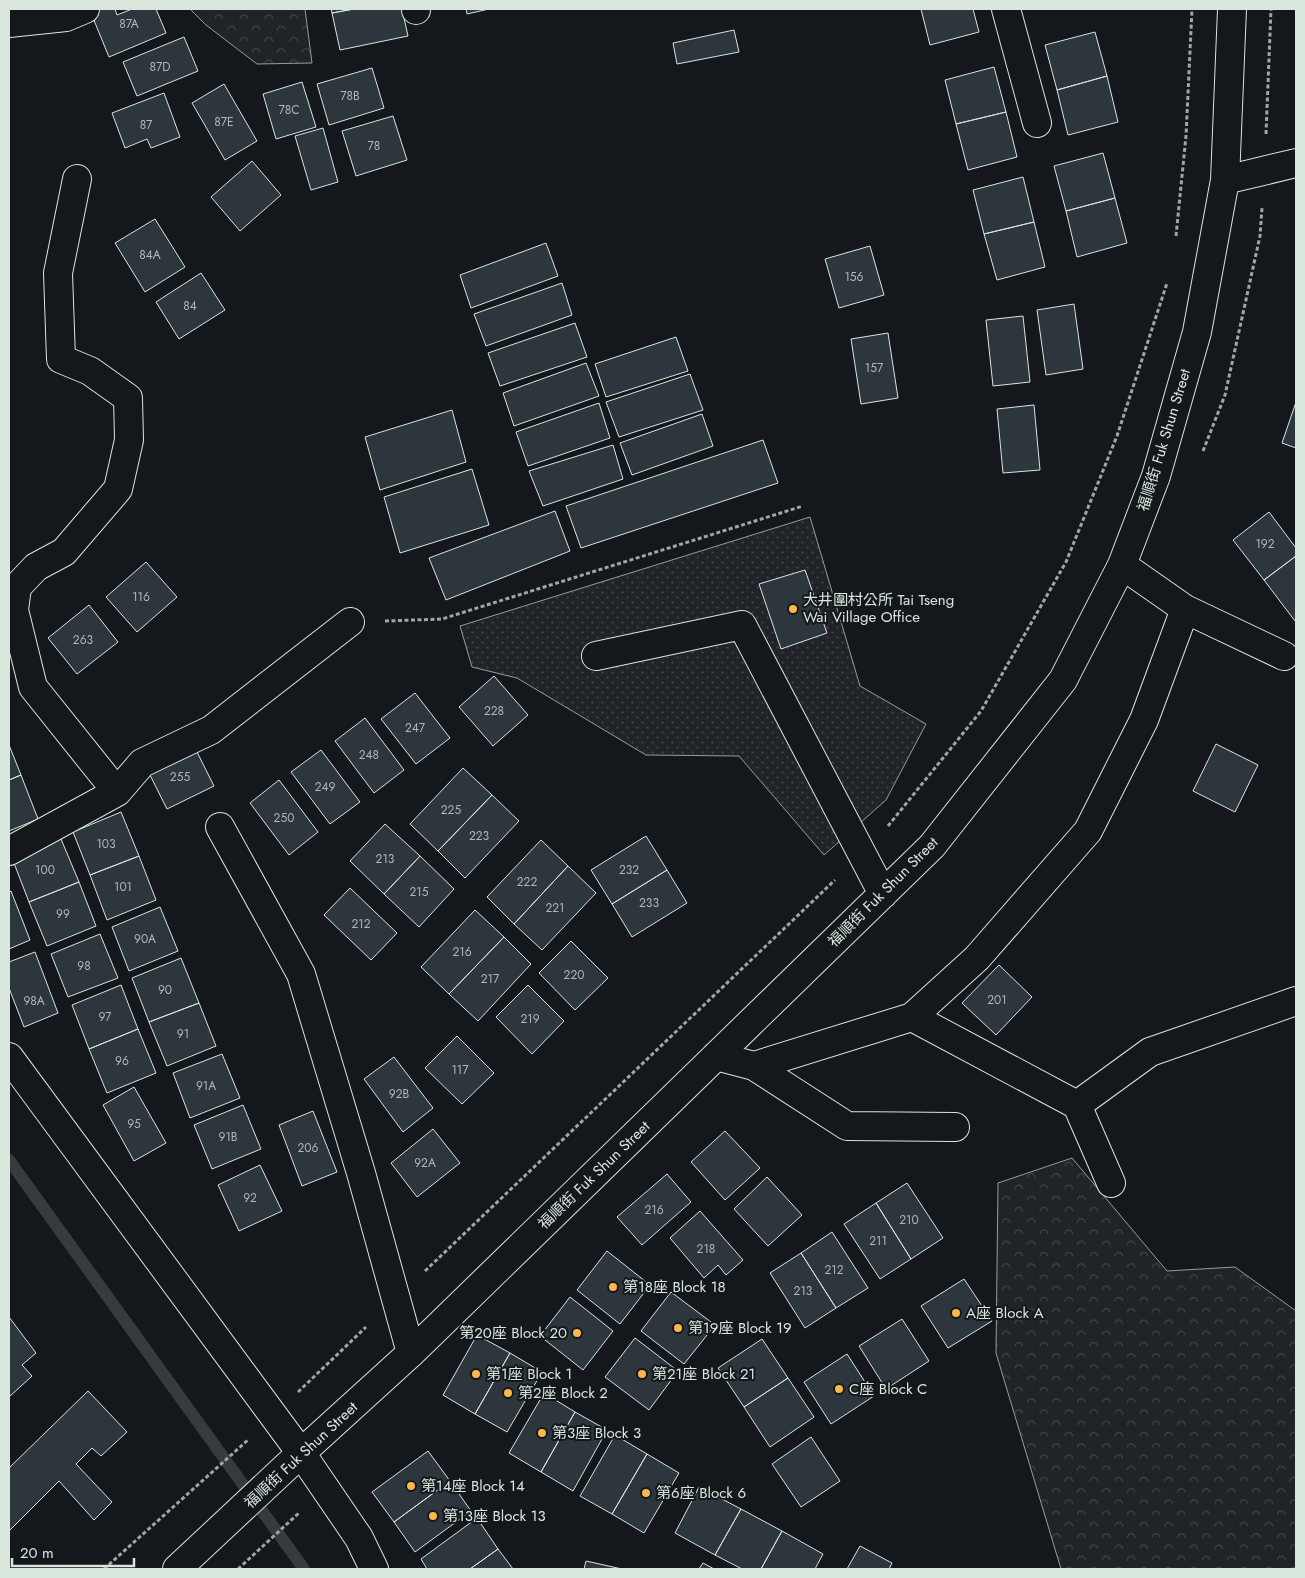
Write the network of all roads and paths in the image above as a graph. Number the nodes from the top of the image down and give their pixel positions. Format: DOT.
graph roads {
  1 [pos="85,9"];
  2 [pos="1006,9"];
  3 [pos="1232,9"];
  4 [pos="9,23"];
  5 [pos="1038,124"];
  6 [pos="1296,163"];
  7 [pos="77,179"];
  8 [pos="1225,180"];
  9 [pos="803,506"];
  10 [pos="1122,565"];
  11 [pos="1185,608"];
  12 [pos="350,622"];
  13 [pos="596,656"];
  14 [pos="1284,656"];
  15 [pos="117,792"];
  16 [pos="220,827"];
  17 [pos="9,851"];
  18 [pos="883,894"];
  19 [pos="1296,1001"];
  20 [pos="912,1017"];
  21 [pos="716,1056"];
  22 [pos="9,1057"];
  23 [pos="754,1066"];
  24 [pos="1077,1105"];
  25 [pos="955,1127"];
  26 [pos="1111,1184"];
  27 [pos="411,1353"];
  28 [pos="251,1438"];
  29 [pos="292,1462"];
  30 [pos="304,1508"];
  31 [pos="104,1569"];
  32 [pos="177,1569"];
  33 [pos="238,1569"];
  34 [pos="374,1569"];
  1 -- 4 [label="street"];
  2 -- 5 [label="street"];
  3 -- 8 [label="street, 福順街 Fuk Shun Street"];
  6 -- 8 [label="street"];
  7 -- 15 [label="street"];
  8 -- 10 [label="street, 福順街 Fuk Shun Street"];
  9 -- 12 [label="path"];
  10 -- 11 [label="street"];
  10 -- 18 [label="street, 福順街 Fuk Shun Street"];
  11 -- 14 [label="street"];
  11 -- 20 [label="street"];
  12 -- 15 [label="street"];
  13 -- 18 [label="street"];
  15 -- 17 [label="street"];
  16 -- 27 [label="street"];
  18 -- 21 [label="street, 福順街 Fuk Shun Street"];
  19 -- 24 [label="street"];
  20 -- 23 [label="street"];
  20 -- 24 [label="street"];
  21 -- 23 [label="street"];
  21 -- 27 [label="street, 福順街 Fuk Shun Street"];
  22 -- 29 [label="street"];
  23 -- 25 [label="street"];
  24 -- 26 [label="street"];
  27 -- 29 [label="street, 福順街 Fuk Shun Street"];
  28 -- 31 [label="path"];
  29 -- 32 [label="street, 福順街 Fuk Shun Street"];
  29 -- 34 [label="street"];
  30 -- 33 [label="path"];
}
